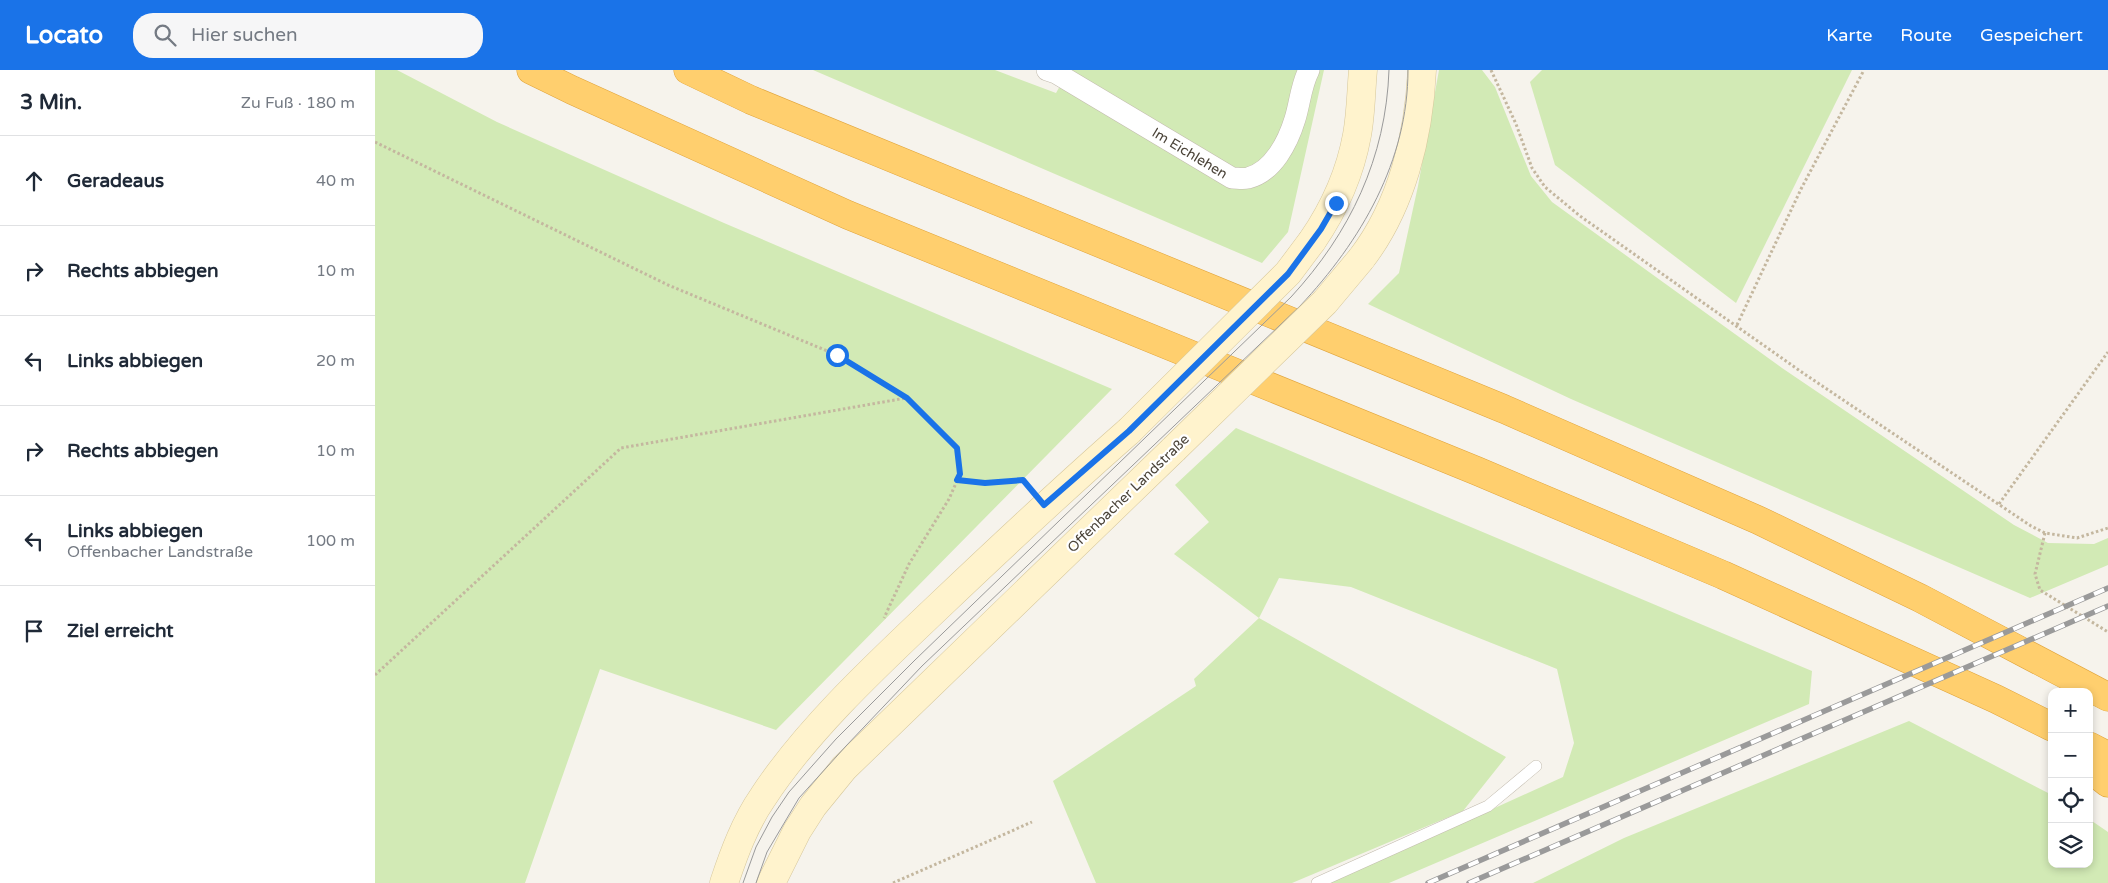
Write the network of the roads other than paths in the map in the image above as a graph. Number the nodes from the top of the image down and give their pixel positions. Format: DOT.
graph roads {
  1 [pos="531,70"];
  2 [pos="687,70"];
  3 [pos="1047,70"];
  4 [pos="1309,70"];
  5 [pos="1363,70"];
  6 [pos="1422,70"];
  7 [pos="2041,661"];
  8 [pos="2108,684"];
  9 [pos="2108,697"];
  10 [pos="2015,708"];
  11 [pos="2048,725"];
  12 [pos="2048,735"];
  13 [pos="2093,748"];
  14 [pos="2108,756"];
  15 [pos="1536,766"];
  16 [pos="2093,771"];
  17 [pos="2108,783"];
  18 [pos="724,883"];
  19 [pos="771,883"];
  20 [pos="1317,883"];
  1 -- 10 [label="highway"];
  2 -- 7 [label="highway"];
  3 -- 4 [label="street, Im Eichlehen"];
  5 -- 18 [label="main road, bridge"];
  6 -- 19 [label="main road, Offenbacher Landstraße, bridge"];
  7 -- 8 [label="highway"];
  7 -- 9 [label="highway"];
  10 -- 11 [label="highway"];
  10 -- 12 [label="highway"];
  13 -- 14 [label="highway"];
  15 -- 20 [label="lane"];
  16 -- 17 [label="highway"];
}
